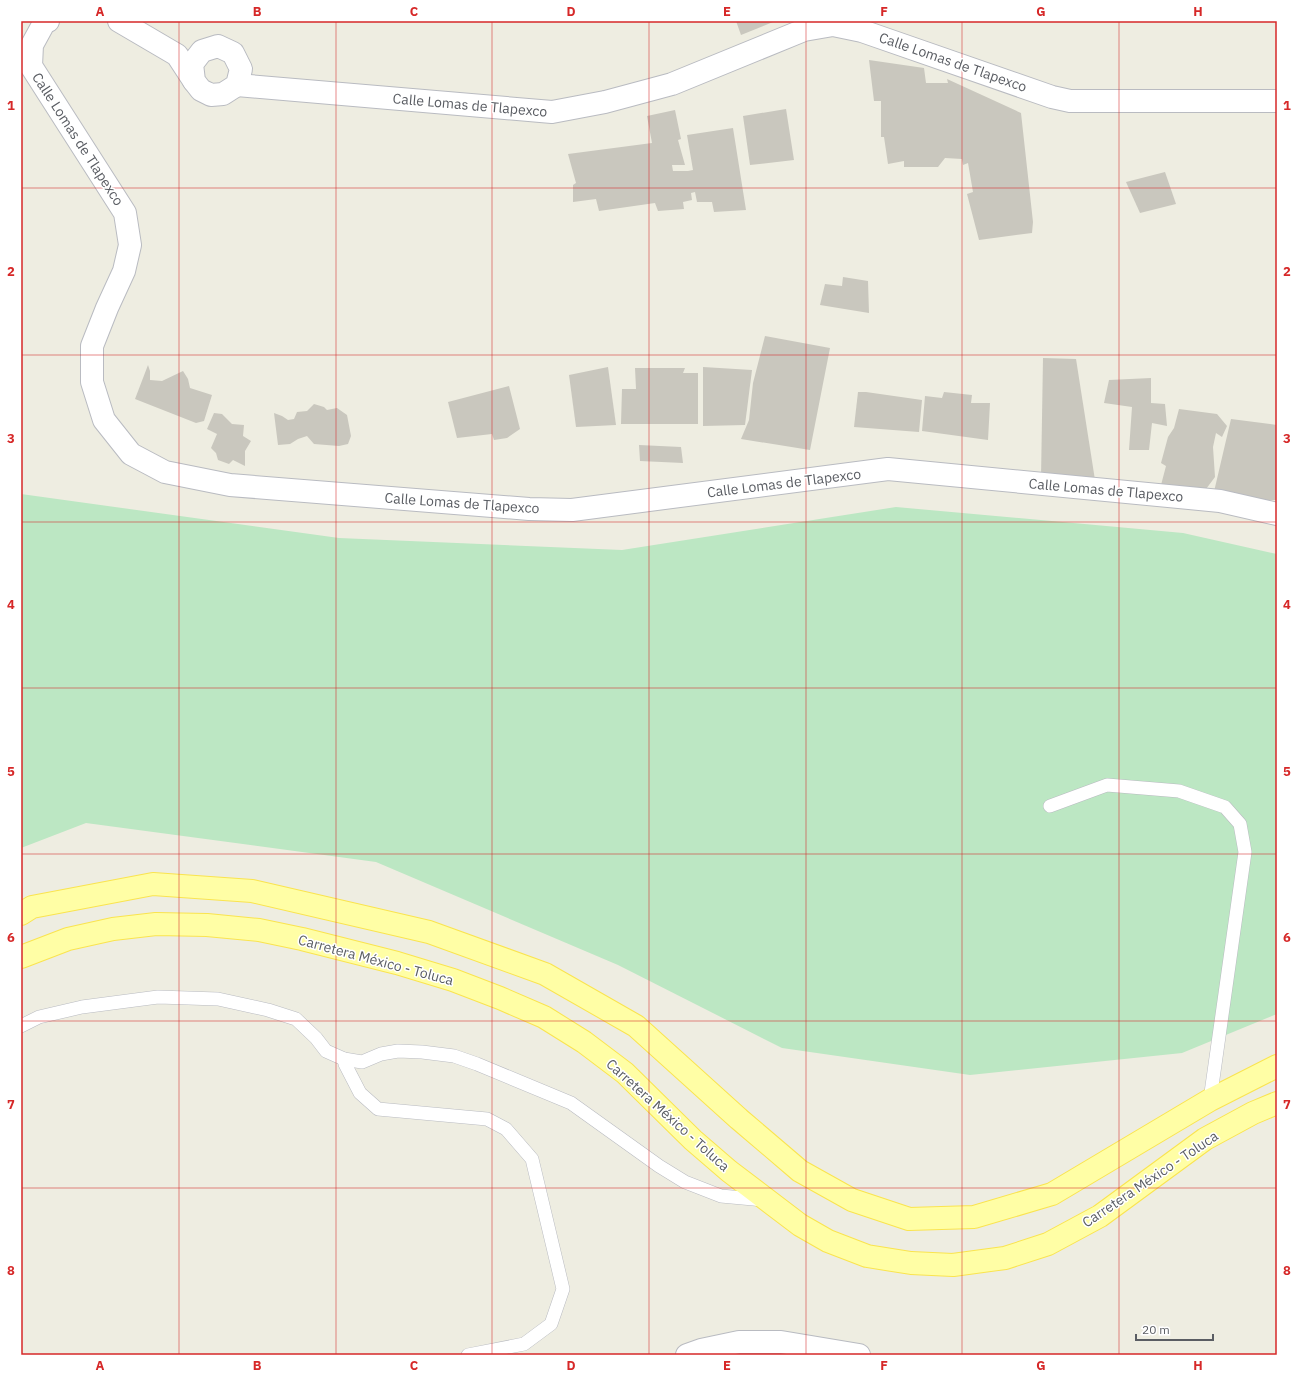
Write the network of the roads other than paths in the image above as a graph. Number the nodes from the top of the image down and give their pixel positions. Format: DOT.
graph roads {
  1 [pos="48,21"];
  2 [pos="119,21"];
  3 [pos="194,81"];
  4 [pos="237,84"];
  5 [pos="1277,101"];
  6 [pos="1277,514"];
  7 [pos="1050,806"];
  8 [pos="21,914"];
  9 [pos="21,957"];
  10 [pos="21,1026"];
  11 [pos="344,1059"];
  12 [pos="1277,1066"];
  13 [pos="1210,1100"];
  14 [pos="1277,1103"];
  15 [pos="767,1200"];
  16 [pos="468,1355"];
  17 [pos="687,1355"];
  18 [pos="859,1355"];
  1 -- 6 [label="street, Calle Lomas de Tlapexco"];
  2 -- 3 [label="street"];
  3 -- 4 [label="street"];
  3 -- 4 [label="street"];
  4 -- 5 [label="street, Calle Lomas de Tlapexco"];
  7 -- 13 [label="lane"];
  8 -- 13 [label="main road"];
  9 -- 15 [label="main road, Carretera México - Toluca"];
  10 -- 11 [label="lane"];
  11 -- 15 [label="lane"];
  11 -- 16 [label="lane"];
  12 -- 13 [label="main road"];
  14 -- 15 [label="main road, Carretera México - Toluca"];
  17 -- 18 [label="street"];
}
